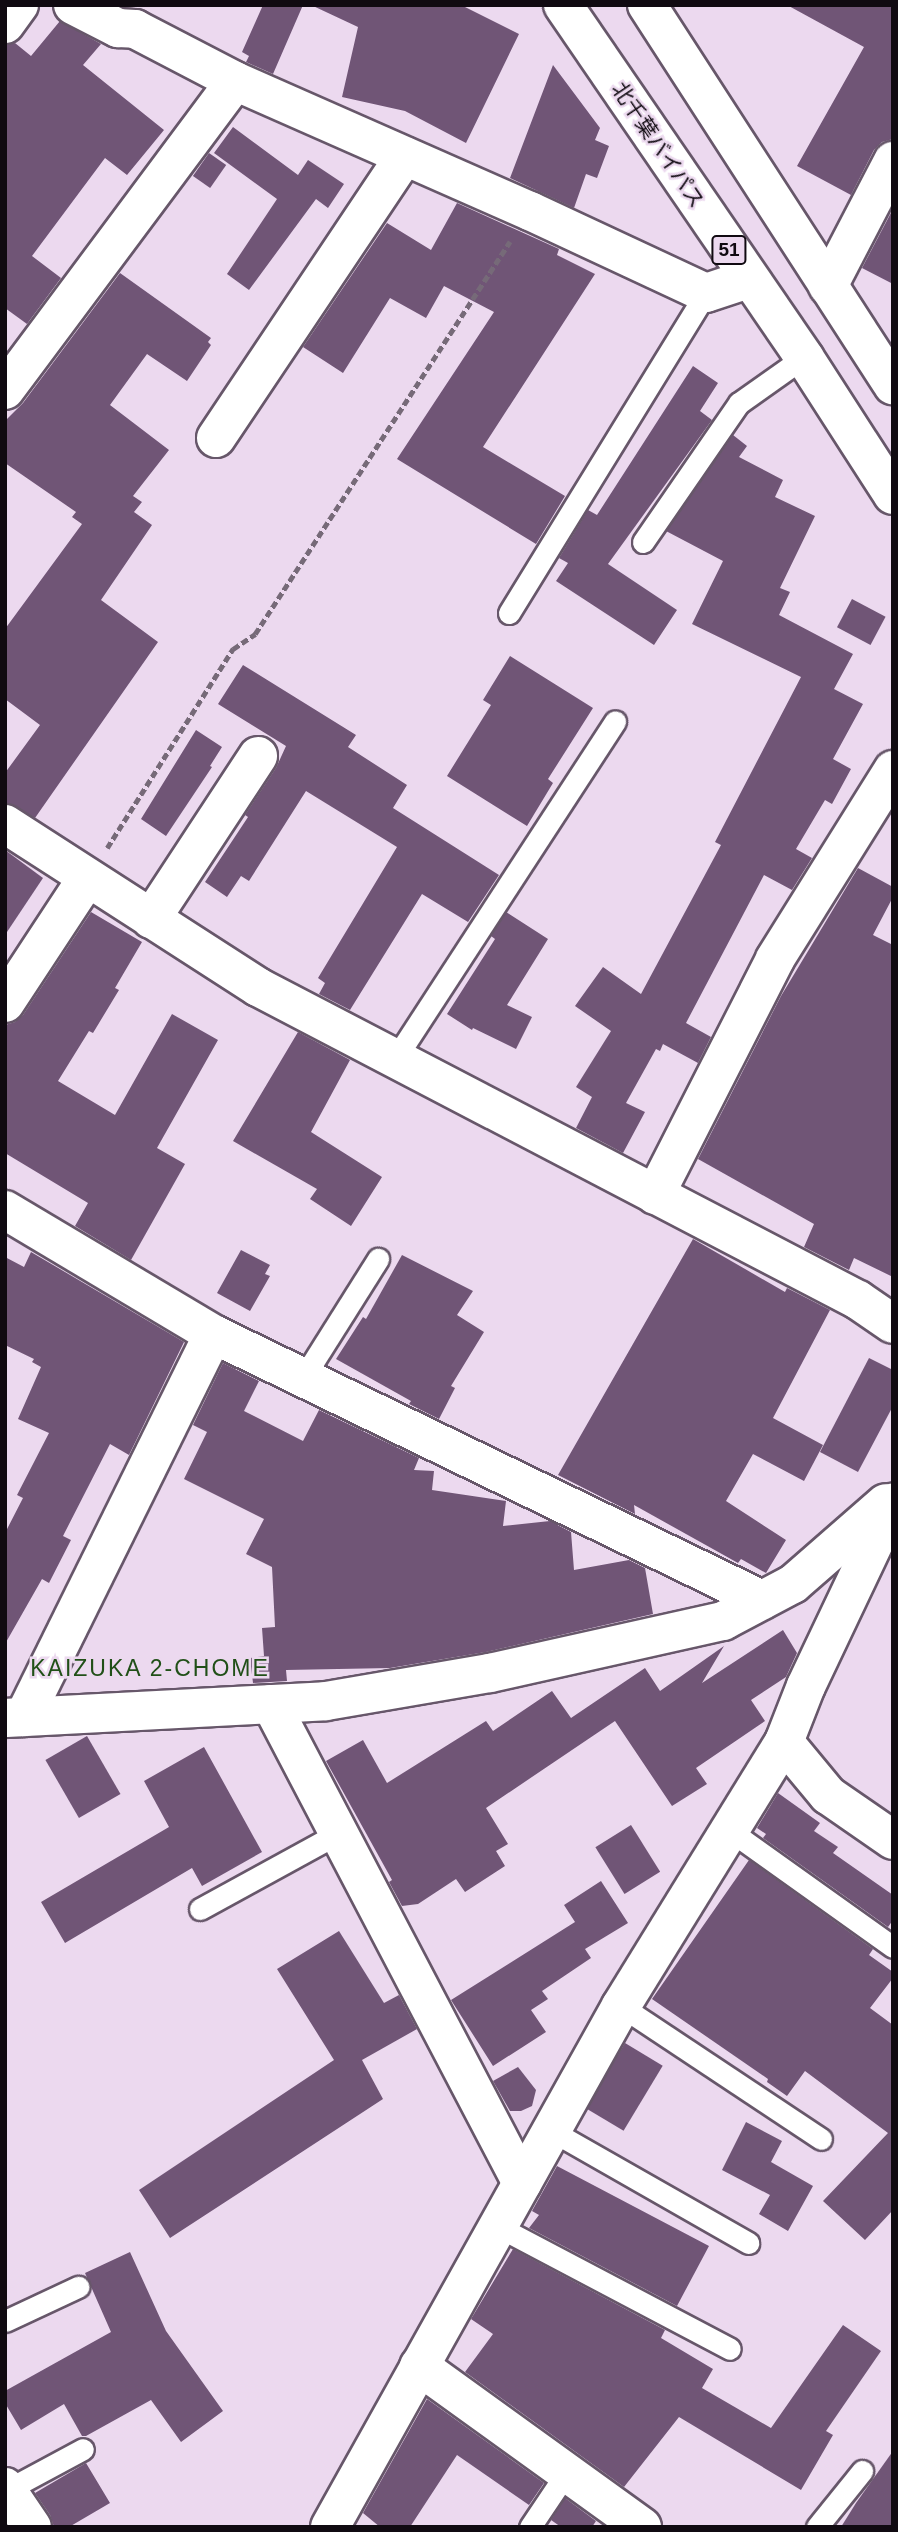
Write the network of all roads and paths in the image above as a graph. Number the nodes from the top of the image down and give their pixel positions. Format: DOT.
graph roads {
  1 [pos="19,5"];
  2 [pos="73,5"];
  3 [pos="563,5"];
  4 [pos="647,5"];
  5 [pos="5,24"];
  6 [pos="235,81"];
  7 [pos="405,156"];
  8 [pos="893,161"];
  9 [pos="530,211"];
  10 [pos="748,279"];
  11 [pos="828,286"];
  12 [pos="706,293"];
  13 [pos="804,358"];
  14 [pos="893,385"];
  15 [pos="5,390"];
  16 [pos="216,438"];
  17 [pos="893,495"];
  18 [pos="643,542"];
  19 [pos="509,613"];
  20 [pos="615,721"];
  21 [pos="258,756"];
  22 [pos="893,770"];
  23 [pos="5,824"];
  24 [pos="87,878"];
  25 [pos="151,919"];
  26 [pos="5,1003"];
  27 [pos="395,1059"];
  28 [pos="655,1195"];
  29 [pos="5,1210"];
  30 [pos="378,1259"];
  31 [pos="893,1324"];
  32 [pos="213,1334"];
  33 [pos="303,1378"];
  34 [pos="893,1498"];
  35 [pos="893,1503"];
  36 [pos="762,1600"];
  37 [pos="271,1704"];
  38 [pos="15,1718"];
  39 [pos="784,1742"];
  40 [pos="729,1830"];
  41 [pos="339,1833"];
  42 [pos="892,1838"];
  43 [pos="200,1909"];
  44 [pos="893,1947"];
  45 [pos="621,2006"];
  46 [pos="552,2130"];
  47 [pos="821,2139"];
  48 [pos="522,2183"];
  49 [pos="497,2226"];
  50 [pos="748,2243"];
  51 [pos="78,2287"];
  52 [pos="5,2321"];
  53 [pos="730,2348"];
  54 [pos="419,2365"];
  55 [pos="83,2449"];
  56 [pos="862,2471"];
  57 [pos="567,2472"];
  58 [pos="6,2489"];
  59 [pos="32,2527"];
  60 [pos="330,2527"];
  61 [pos="530,2527"];
  62 [pos="642,2527"];
  63 [pos="817,2527"];
  1 -- 5 [label="main road"];
  2 -- 6 [label="main road"];
  3 -- 10 [label="main road, 北千葉バイパス / 51"];
  4 -- 11 [label="main road"];
  6 -- 7 [label="main road"];
  6 -- 15 [label="main road"];
  7 -- 9 [label="main road"];
  7 -- 16 [label="main road"];
  8 -- 11 [label="main road"];
  9 -- 12 [label="main road"];
  9 -- 24 [label="path"];
  10 -- 12 [label="main road"];
  10 -- 13 [label="main road, 北千葉バイパス / 51"];
  11 -- 14 [label="main road"];
  12 -- 19 [label="lane"];
  13 -- 17 [label="main road, 北千葉バイパス / 51"];
  13 -- 18 [label="lane"];
  20 -- 27 [label="lane"];
  21 -- 25 [label="main road"];
  22 -- 28 [label="main road"];
  23 -- 24 [label="main road"];
  24 -- 25 [label="main road"];
  24 -- 26 [label="main road"];
  25 -- 27 [label="main road"];
  27 -- 28 [label="main road"];
  28 -- 31 [label="main road"];
  29 -- 32 [label="main road"];
  30 -- 33 [label="lane"];
  32 -- 33 [label="main road"];
  32 -- 38 [label="main road"];
  33 -- 36 [label="main road"];
  34 -- 36 [label="main road"];
  35 -- 39 [label="main road"];
  36 -- 37 [label="main road"];
  37 -- 38 [label="main road"];
  37 -- 41 [label="main road"];
  39 -- 40 [label="main road"];
  39 -- 42 [label="main road"];
  40 -- 44 [label="lane"];
  40 -- 45 [label="main road"];
  41 -- 43 [label="lane"];
  41 -- 48 [label="main road"];
  45 -- 46 [label="main road"];
  45 -- 47 [label="lane"];
  46 -- 48 [label="main road"];
  46 -- 50 [label="lane"];
  48 -- 49 [label="main road"];
  49 -- 53 [label="lane"];
  49 -- 54 [label="main road"];
  51 -- 52 [label="lane"];
  54 -- 57 [label="main road"];
  54 -- 60 [label="main road"];
  55 -- 58 [label="lane"];
  56 -- 63 [label="lane"];
  57 -- 61 [label="lane"];
  57 -- 62 [label="main road"];
  58 -- 59 [label="main road"];
}
